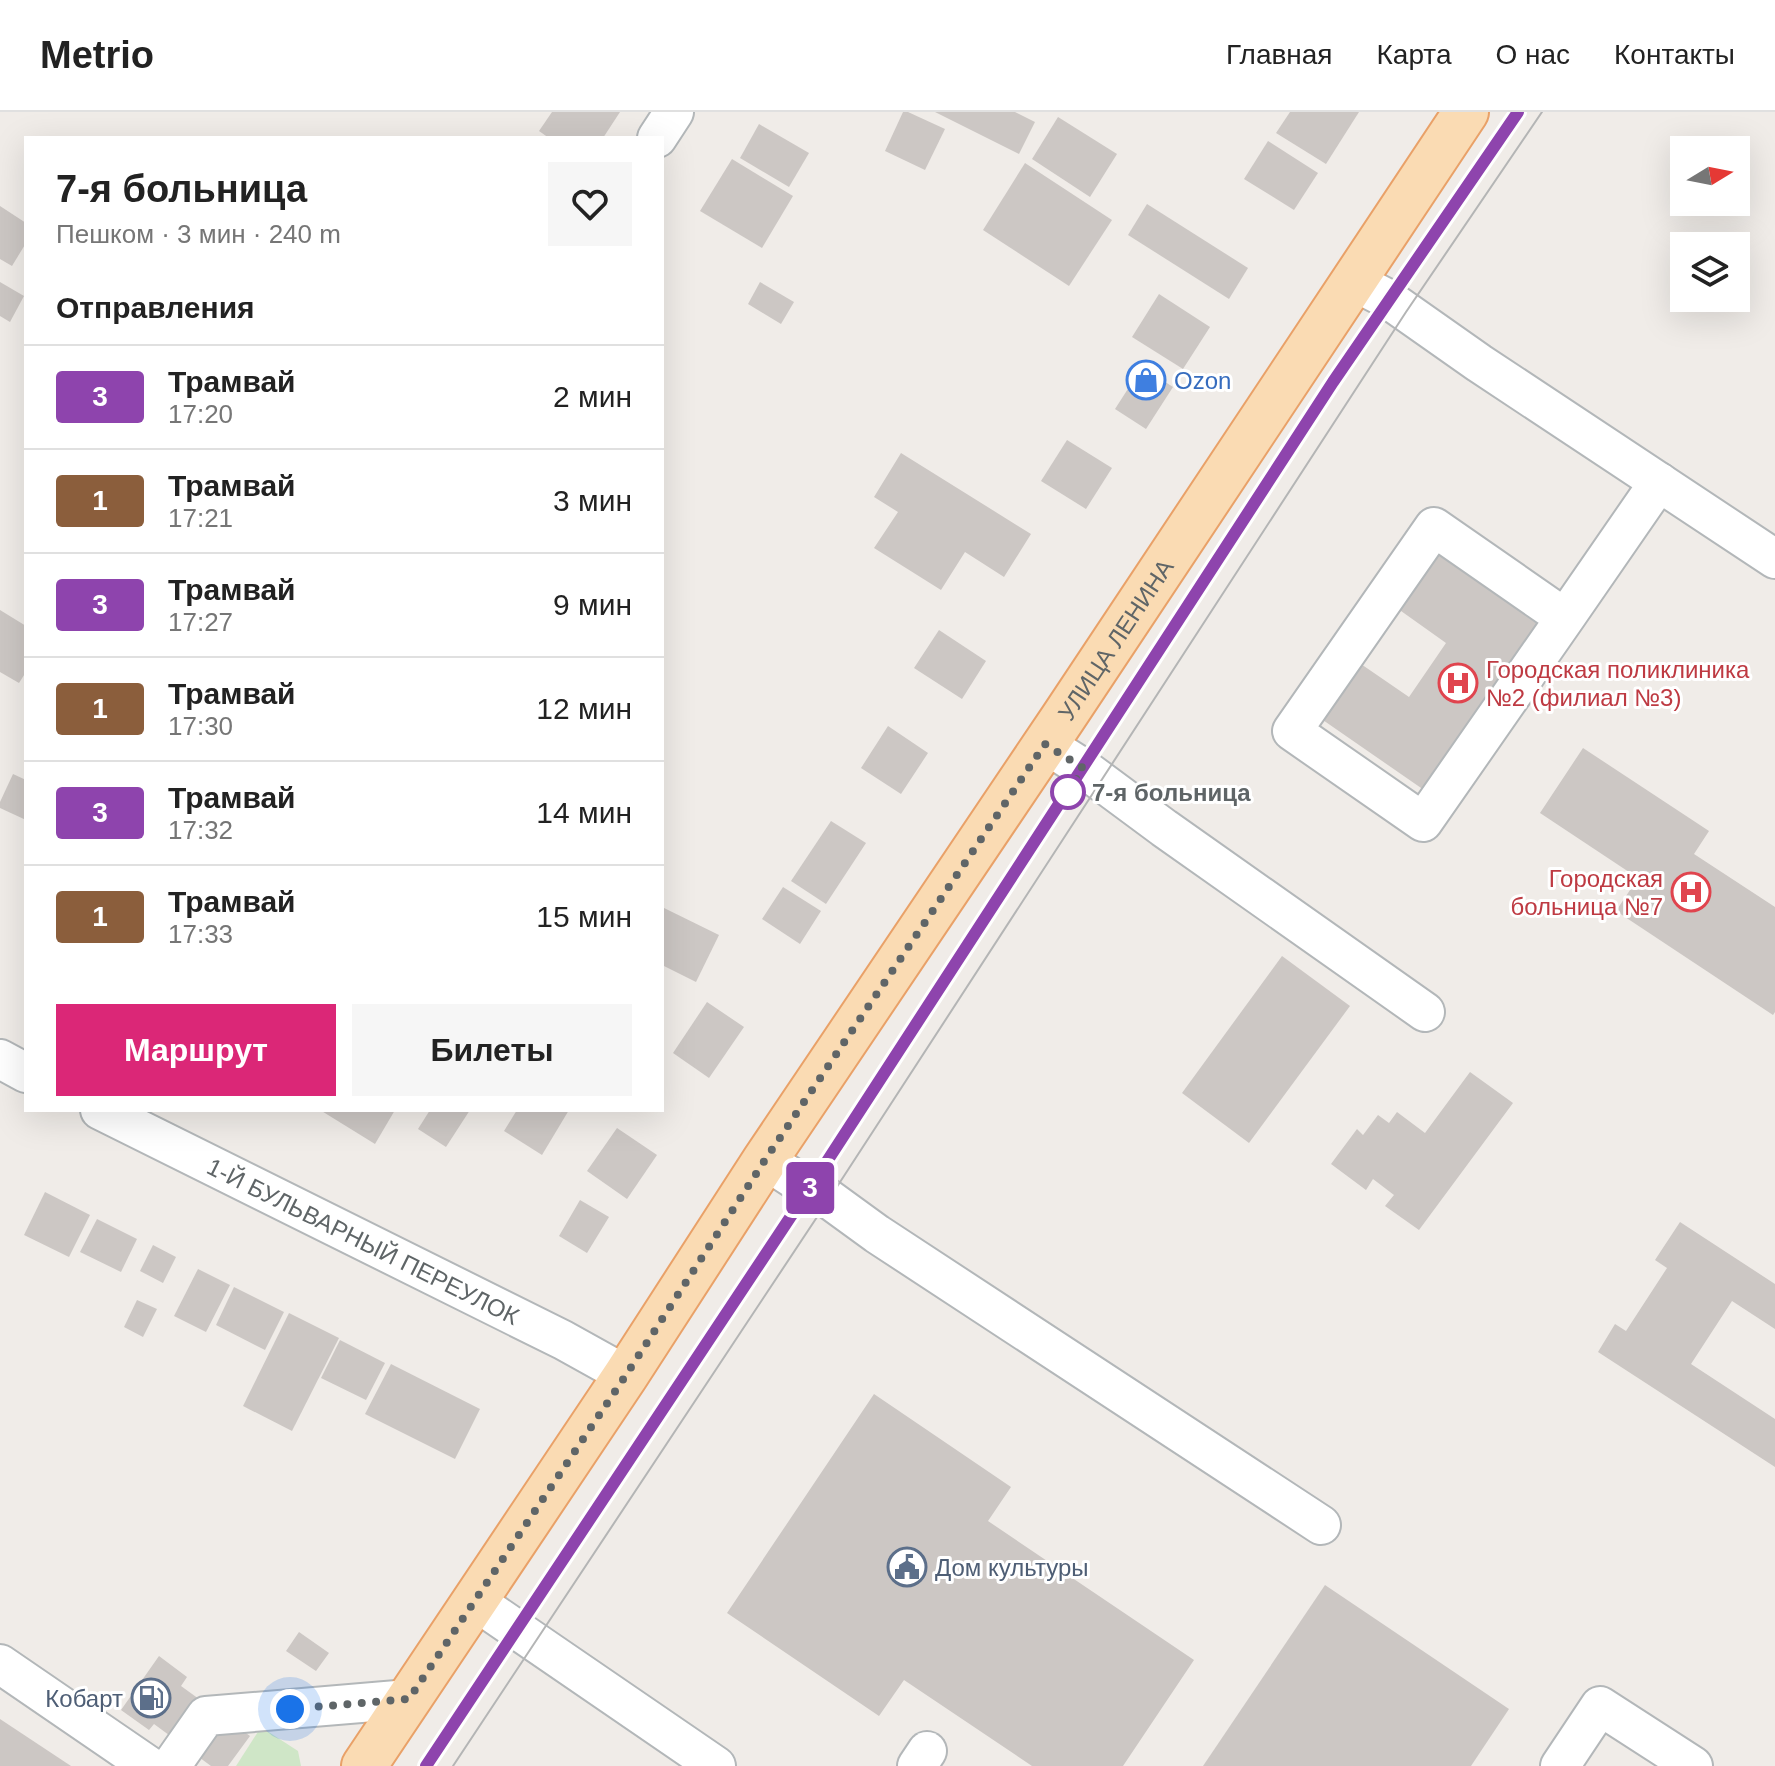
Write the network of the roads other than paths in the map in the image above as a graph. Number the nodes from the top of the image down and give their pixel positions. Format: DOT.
graph roads {
  1 [pos="674,112"];
  2 [pos="1466,112"];
  3 [pos="658,136"];
  4 [pos="1353,281"];
  5 [pos="1659,482"];
  6 [pos="1775,559"];
  7 [pos="1565,618"];
  8 [pos="1045,744"];
  9 [pos="1425,1012"];
  10 [pos="0,1059"];
  11 [pos="24,1072"];
  12 [pos="104,1112"];
  13 [pos="765,1160"];
  14 [pos="626,1375"];
  15 [pos="1321,1525"];
  16 [pos="475,1601"];
  17 [pos="0,1664"];
  18 [pos="409,1699"];
  19 [pos="149,1766"];
  20 [pos="171,1766"];
  21 [pos="364,1766"];
  22 [pos="716,1766"];
  23 [pos="1560,1766"];
  24 [pos="1693,1766"];
  1 -- 3 [label="street"];
  2 -- 4 [label="main road, УЛИЦА ЛЕНИНА"];
  4 -- 5 [label="street"];
  4 -- 8 [label="main road, УЛИЦА ЛЕНИНА"];
  5 -- 6 [label="street"];
  5 -- 7 [label="street"];
  7 -- 7 [label="street"];
  8 -- 9 [label="street"];
  8 -- 13 [label="main road, УЛИЦА ЛЕНИНА"];
  10 -- 11 [label="street"];
  12 -- 14 [label="street, 1-Й БУЛЬВАРНЫЙ ПЕРЕУЛОК"];
  13 -- 14 [label="main road, УЛИЦА ЛЕНИНА"];
  13 -- 15 [label="street"];
  14 -- 16 [label="main road, УЛИЦА ЛЕНИНА"];
  16 -- 18 [label="main road, УЛИЦА ЛЕНИНА"];
  16 -- 22 [label="street"];
  17 -- 19 [label="street"];
  18 -- 20 [label="street"];
  18 -- 21 [label="main road, УЛИЦА ЛЕНИНА"];
  23 -- 24 [label="street"];
}
